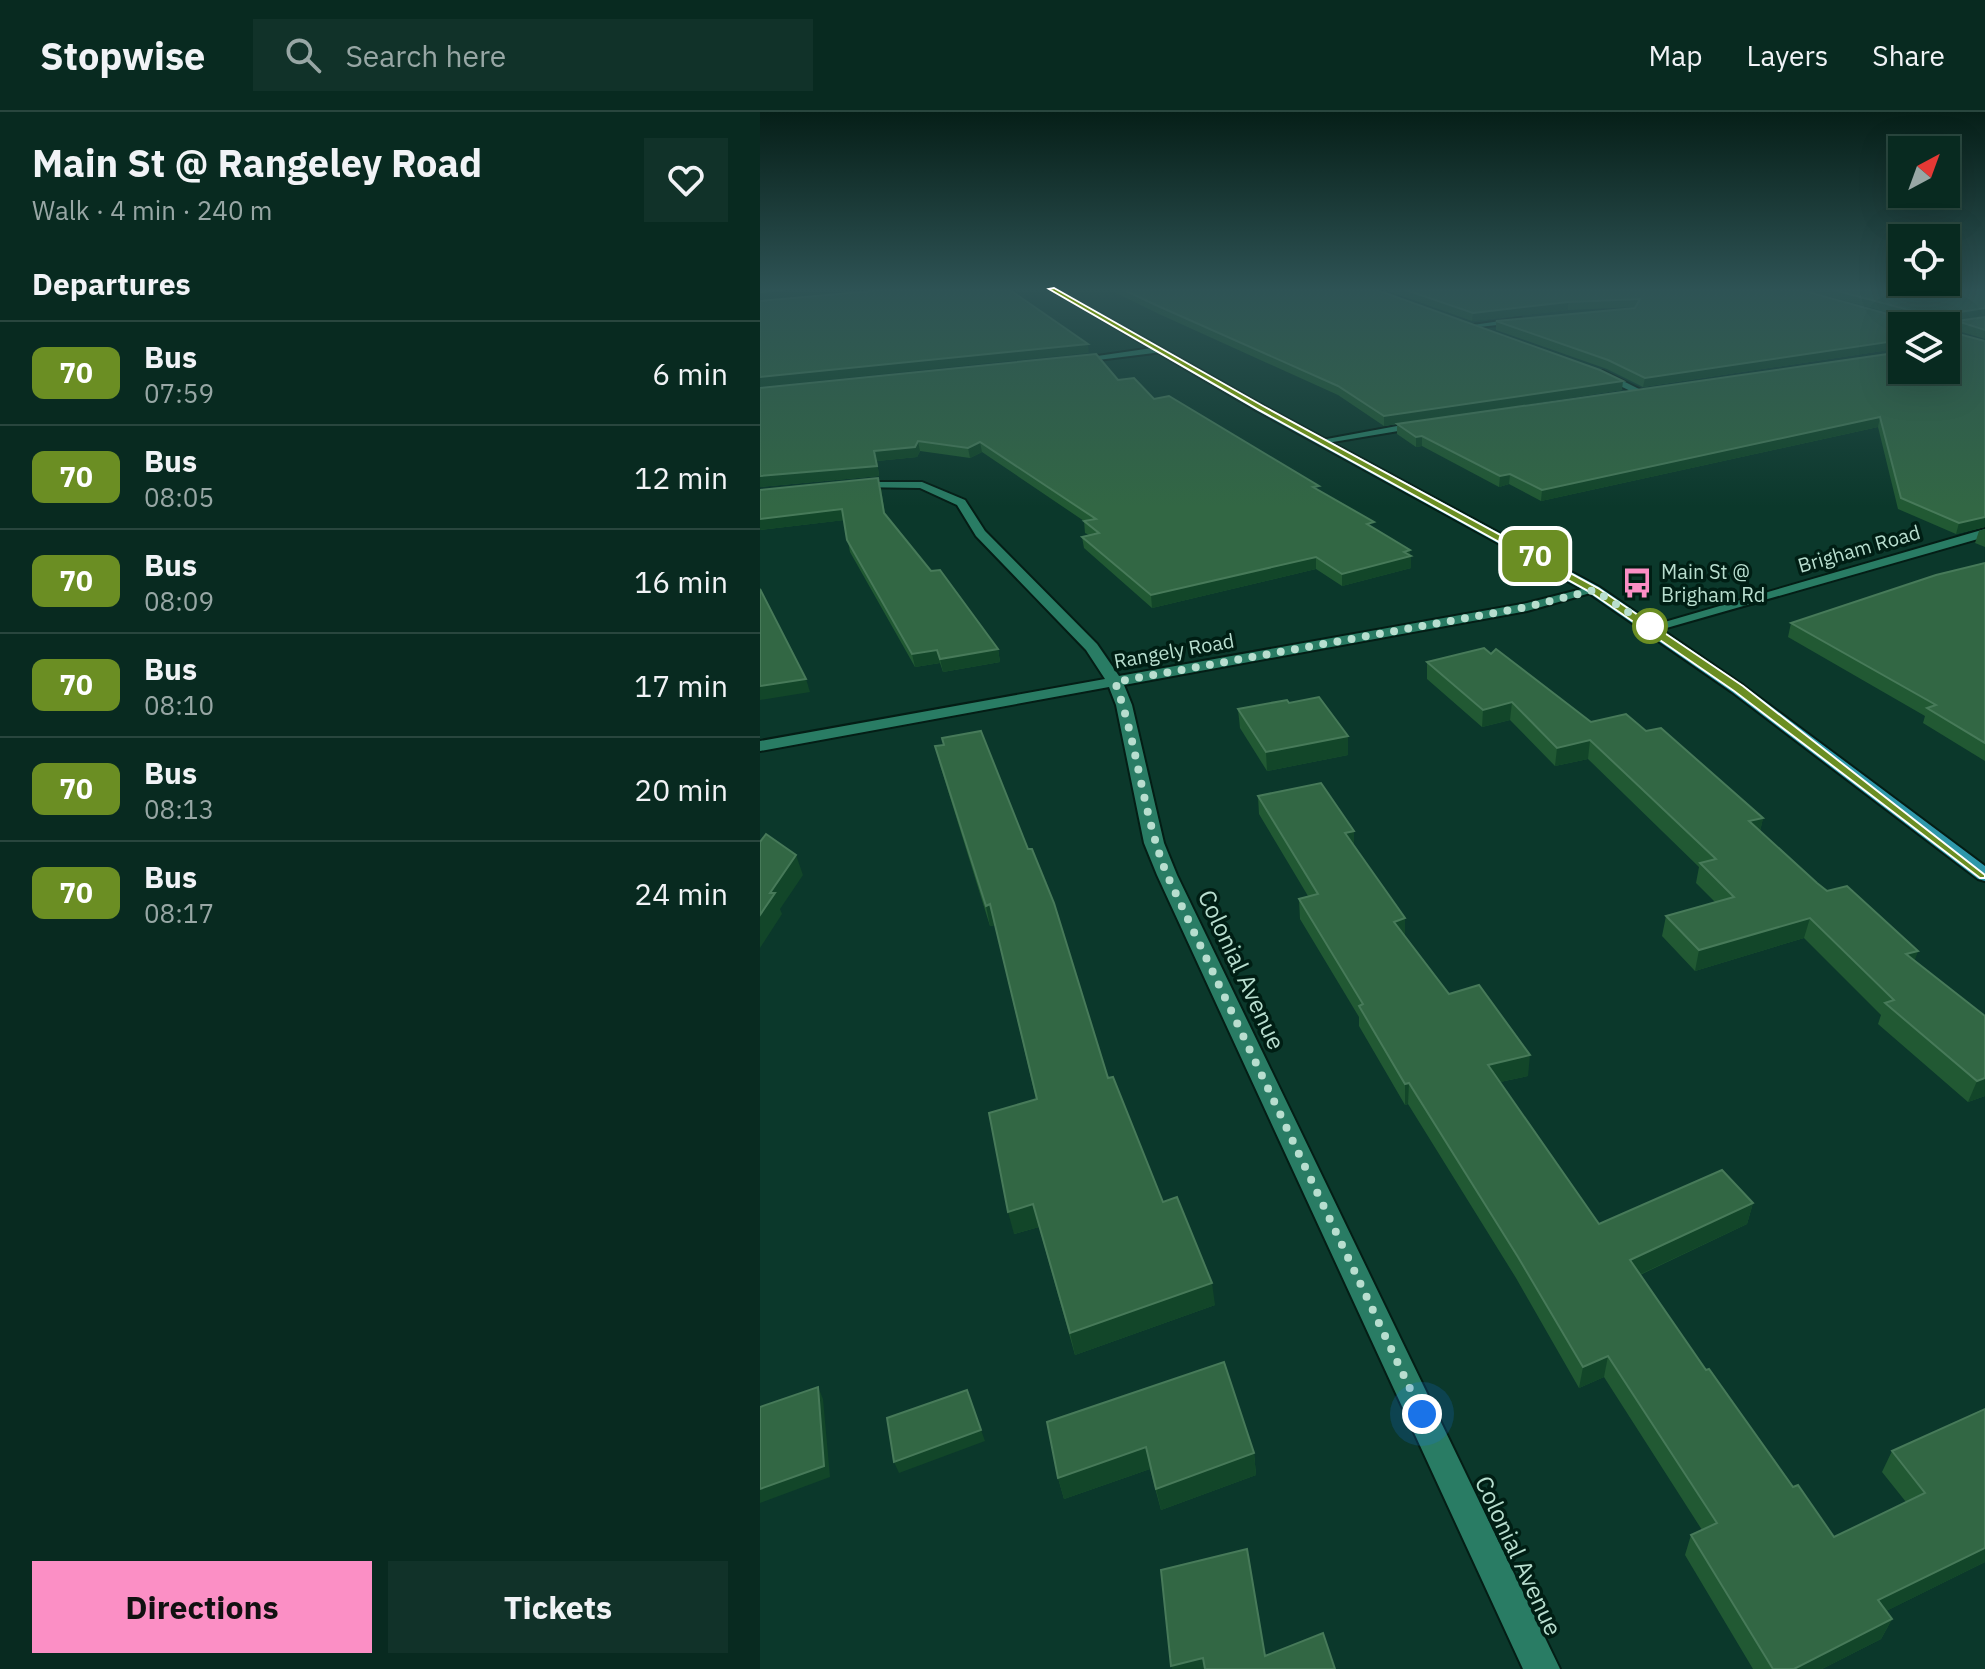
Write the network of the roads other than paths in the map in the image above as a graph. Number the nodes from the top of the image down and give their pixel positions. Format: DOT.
graph roads {
  1 [pos="1180,362"];
  2 [pos="1589,369"];
  3 [pos="1657,390"];
  4 [pos="1642,393"];
  5 [pos="1627,395"];
  6 [pos="1431,423"];
  7 [pos="1321,441"];
  8 [pos="831,485"];
  9 [pos="1985,533"];
  10 [pos="1594,590"];
  11 [pos="1651,628"];
  12 [pos="1115,682"];
  13 [pos="760,746"];
  14 [pos="1985,875"];
  15 [pos="1542,1669"];
  1 -- 7 [label="main road"];
  2 -- 4 [label="street"];
  3 -- 4 [label="street"];
  4 -- 5 [label="street"];
  6 -- 7 [label="street"];
  7 -- 10 [label="main road"];
  8 -- 12 [label="street, Colonial Avenue"];
  9 -- 11 [label="street, Brigham Road"];
  10 -- 11 [label="main road"];
  10 -- 12 [label="street, Rangely Road"];
  11 -- 14 [label="main road"];
  12 -- 13 [label="street, Rangely Road"];
  12 -- 15 [label="street, Colonial Avenue"];
}
